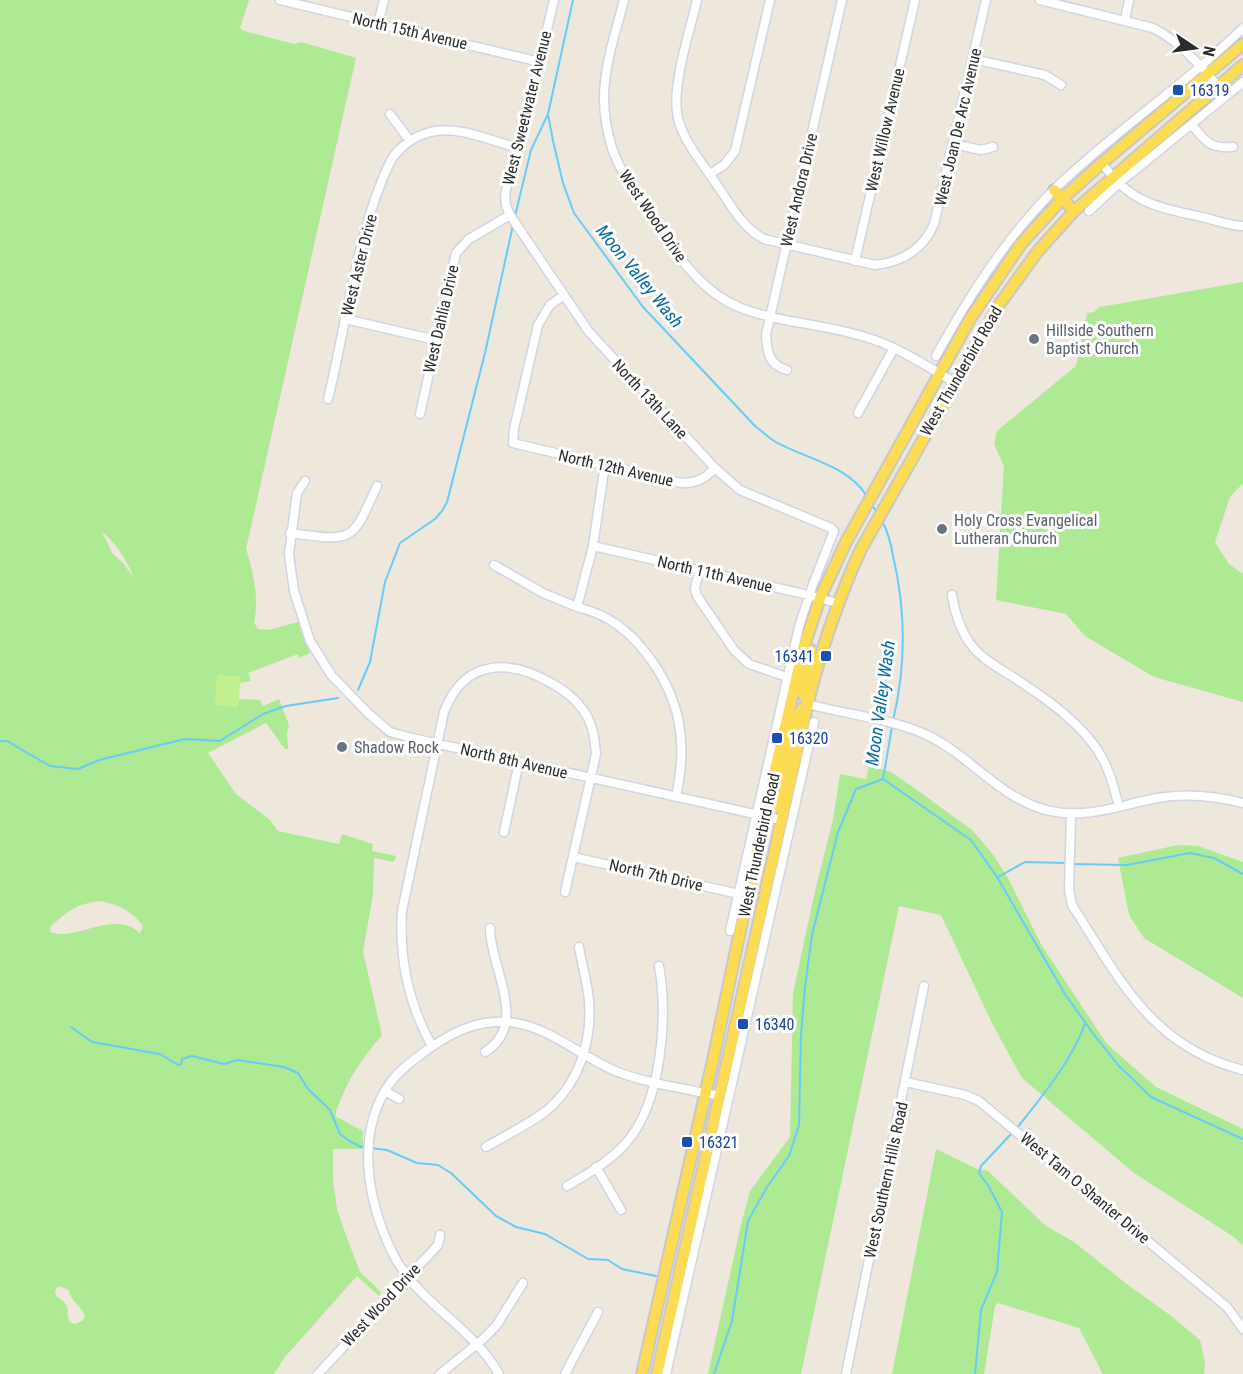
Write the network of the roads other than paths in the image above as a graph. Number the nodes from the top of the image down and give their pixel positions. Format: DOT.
graph roads {
  1 [pos="280,0"];
  2 [pos="384,0"];
  3 [pos="554,0"];
  4 [pos="624,0"];
  5 [pos="698,0"];
  6 [pos="770,0"];
  7 [pos="842,0"];
  8 [pos="915,0"];
  9 [pos="986,0"];
  10 [pos="1040,0"];
  11 [pos="1129,0"];
  12 [pos="1057,2"];
  13 [pos="302,3"];
  14 [pos="1125,20"];
  15 [pos="378,24"];
  16 [pos="1243,28"];
  17 [pos="1243,44"];
  18 [pos="973,59"];
  19 [pos="540,62"];
  20 [pos="1243,65"];
  21 [pos="1204,71"];
  22 [pos="1243,82"];
  23 [pos="1061,85"];
  24 [pos="1220,87"];
  25 [pos="390,114"];
  26 [pos="1192,125"];
  27 [pos="410,141"];
  28 [pos="953,144"];
  29 [pos="993,147"];
  30 [pos="1233,147"];
  31 [pos="519,148"];
  32 [pos="1102,163"];
  33 [pos="710,174"];
  34 [pos="1115,180"];
  35 [pos="1054,190"];
  36 [pos="1062,199"];
  37 [pos="1074,211"];
  38 [pos="1089,211"];
  39 [pos="511,216"];
  40 [pos="1243,226"];
  41 [pos="786,246"];
  42 [pos="855,261"];
  43 [pos="564,295"];
  44 [pos="770,315"];
  45 [pos="345,319"];
  46 [pos="436,340"];
  47 [pos="951,341"];
  48 [pos="894,348"];
  49 [pos="936,357"];
  50 [pos="788,370"];
  51 [pos="939,374"];
  52 [pos="954,382"];
  53 [pos="327,399"];
  54 [pos="858,413"];
  55 [pos="420,414"];
  56 [pos="604,464"];
  57 [pos="715,468"];
  58 [pos="886,471"];
  59 [pos="901,479"];
  60 [pos="305,481"];
  61 [pos="377,486"];
  62 [pos="834,531"];
  63 [pos="290,533"];
  64 [pos="593,546"];
  65 [pos="494,565"];
  66 [pos="699,570"];
  67 [pos="952,594"];
  68 [pos="809,595"];
  69 [pos="820,598"];
  70 [pos="837,603"];
  71 [pos="578,607"];
  72 [pos="811,626"];
  73 [pos="787,677"];
  74 [pos="808,704"];
  75 [pos="814,722"];
  76 [pos="436,744"];
  77 [pos="801,755"];
  78 [pos="519,762"];
  79 [pos="591,778"];
  80 [pos="676,797"];
  81 [pos="1243,803"];
  82 [pos="1119,807"];
  83 [pos="1071,814"];
  84 [pos="760,816"];
  85 [pos="780,820"];
  86 [pos="504,831"];
  87 [pos="573,857"];
  88 [pos="565,892"];
  89 [pos="739,894"];
  90 [pos="490,928"];
  91 [pos="730,931"];
  92 [pos="579,947"];
  93 [pos="659,966"];
  94 [pos="924,986"];
  95 [pos="506,1022"];
  96 [pos="432,1046"];
  97 [pos="485,1052"];
  98 [pos="583,1053"];
  99 [pos="713,1060"];
  100 [pos="732,1064"];
  101 [pos="1243,1070"];
  102 [pos="654,1082"];
  103 [pos="906,1082"];
  104 [pos="385,1091"];
  105 [pos="705,1093"];
  106 [pos="720,1096"];
  107 [pos="399,1099"];
  108 [pos="486,1147"];
  109 [pos="596,1167"];
  110 [pos="567,1186"];
  111 [pos="621,1210"];
  112 [pos="440,1235"];
  113 [pos="667,1267"];
  114 [pos="681,1270"];
  115 [pos="408,1277"];
  116 [pos="523,1283"];
  117 [pos="598,1311"];
  118 [pos="1243,1329"];
  119 [pos="478,1344"];
  120 [pos="318,1374"];
  121 [pos="440,1374"];
  122 [pos="499,1374"];
  123 [pos="565,1374"];
  124 [pos="642,1374"];
  125 [pos="657,1374"];
  126 [pos="666,1374"];
  127 [pos="846,1374"];
  1 -- 13 [label="street, North 15th Avenue"];
  2 -- 15 [label="street"];
  3 -- 19 [label="street, West Sweetwater Avenue"];
  4 -- 44 [label="street, West Wood Drive"];
  5 -- 33 [label="street"];
  6 -- 33 [label="street"];
  7 -- 41 [label="street, West Andora Drive"];
  8 -- 42 [label="street, West Willow Avenue"];
  9 -- 18 [label="street, West Joan De Arc Avenue"];
  10 -- 12 [label="street"];
  11 -- 14 [label="street"];
  12 -- 14 [label="street"];
  13 -- 15 [label="street, North 15th Avenue"];
  14 -- 21 [label="street"];
  15 -- 19 [label="street, North 15th Avenue"];
  16 -- 21 [label="street, West Thunderbird Road"];
  17 -- 21 [label="main road, West Thunderbird Road"];
  18 -- 23 [label="street"];
  18 -- 28 [label="street, West Joan De Arc Avenue"];
  19 -- 31 [label="street, West Sweetwater Avenue"];
  20 -- 24 [label="main road, West Thunderbird Road"];
  21 -- 24 [label="street"];
  21 -- 32 [label="main road, West Thunderbird Road"];
  21 -- 35 [label="street, West Thunderbird Road"];
  22 -- 26 [label="street, West Thunderbird Road"];
  24 -- 34 [label="main road, West Thunderbird Road"];
  25 -- 27 [label="street"];
  26 -- 30 [label="street"];
  26 -- 34 [label="street, West Thunderbird Road"];
  27 -- 31 [label="street"];
  27 -- 45 [label="street, West Aster Drive"];
  28 -- 29 [label="street"];
  28 -- 42 [label="street, West Joan De Arc Avenue"];
  31 -- 39 [label="street, West Sweetwater Avenue"];
  32 -- 34 [label="street"];
  32 -- 36 [label="main road, West Thunderbird Road"];
  33 -- 41 [label="street"];
  34 -- 37 [label="main road, West Thunderbird Road"];
  34 -- 38 [label="street, West Thunderbird Road"];
  34 -- 40 [label="street"];
  35 -- 36 [label="main road"];
  35 -- 47 [label="street, West Thunderbird Road"];
  36 -- 37 [label="main road"];
  36 -- 47 [label="main road, West Thunderbird Road"];
  37 -- 52 [label="main road, West Thunderbird Road"];
  39 -- 43 [label="street, North 13th Lane"];
  39 -- 46 [label="street, West Dahlia Drive"];
  41 -- 42 [label="street"];
  41 -- 44 [label="street, West Andora Drive"];
  43 -- 56 [label="street, North 12th Avenue"];
  43 -- 57 [label="street, North 13th Lane"];
  44 -- 48 [label="street, West Wood Drive"];
  44 -- 50 [label="street, West Andora Drive"];
  45 -- 46 [label="street"];
  45 -- 53 [label="street, West Aster Drive"];
  46 -- 55 [label="street, West Dahlia Drive"];
  47 -- 49 [label="street, West Thunderbird Road"];
  47 -- 51 [label="main road, West Thunderbird Road"];
  48 -- 51 [label="street, West Wood Drive"];
  48 -- 54 [label="street"];
  51 -- 52 [label="street, West Wood Drive"];
  51 -- 58 [label="main road, West Thunderbird Road"];
  52 -- 59 [label="main road, West Thunderbird Road"];
  56 -- 57 [label="street, North 12th Avenue"];
  56 -- 64 [label="street"];
  57 -- 62 [label="street, North 13th Lane"];
  58 -- 59 [label="main road"];
  58 -- 69 [label="main road, West Thunderbird Road"];
  59 -- 70 [label="main road, West Thunderbird Road"];
  60 -- 63 [label="street, North 8th Avenue"];
  61 -- 63 [label="street"];
  62 -- 68 [label="street, West Thunderbird Road"];
  63 -- 76 [label="street, North 8th Avenue"];
  64 -- 66 [label="street, North 11th Avenue"];
  64 -- 71 [label="street"];
  65 -- 71 [label="street"];
  66 -- 68 [label="street, North 11th Avenue"];
  66 -- 73 [label="street"];
  67 -- 82 [label="street"];
  68 -- 69 [label="street, North 11th Avenue"];
  68 -- 73 [label="street, West Thunderbird Road"];
  69 -- 70 [label="street, North 11th Avenue"];
  69 -- 72 [label="main road, West Thunderbird Road"];
  70 -- 74 [label="main road, West Thunderbird Road"];
  71 -- 80 [label="street"];
  72 -- 74 [label="main road"];
  72 -- 84 [label="main road, West Thunderbird Road"];
  73 -- 84 [label="street, West Thunderbird Road"];
  74 -- 77 [label="main road, West Thunderbird Road"];
  74 -- 83 [label="street"];
  74 -- 84 [label="main road"];
  75 -- 77 [label="street, West Thunderbird Road"];
  76 -- 78 [label="street, North 8th Avenue"];
  76 -- 79 [label="street"];
  76 -- 96 [label="street"];
  77 -- 85 [label="main road, West Thunderbird Road"];
  77 -- 100 [label="street, West Thunderbird Road"];
  78 -- 79 [label="street, North 8th Avenue"];
  78 -- 86 [label="street"];
  79 -- 80 [label="street, North 8th Avenue"];
  79 -- 87 [label="street"];
  80 -- 84 [label="street, North 8th Avenue"];
  81 -- 82 [label="street"];
  82 -- 83 [label="street"];
  83 -- 101 [label="street"];
  84 -- 85 [label="street, North 8th Avenue"];
  84 -- 89 [label="street, West Thunderbird Road"];
  84 -- 99 [label="main road, West Thunderbird Road"];
  85 -- 100 [label="main road, West Thunderbird Road"];
  87 -- 88 [label="street"];
  87 -- 89 [label="street, North 7th Drive"];
  89 -- 91 [label="street, West Thunderbird Road"];
  90 -- 95 [label="street"];
  92 -- 98 [label="street"];
  93 -- 102 [label="street"];
  94 -- 103 [label="street, West Southern Hills Road"];
  95 -- 96 [label="street"];
  95 -- 97 [label="street"];
  95 -- 98 [label="street"];
  96 -- 104 [label="street"];
  98 -- 102 [label="street"];
  98 -- 108 [label="street"];
  99 -- 100 [label="main road"];
  99 -- 105 [label="main road, West Thunderbird Road"];
  100 -- 106 [label="main road, West Thunderbird Road"];
  100 -- 126 [label="street, West Thunderbird Road"];
  102 -- 105 [label="street"];
  102 -- 109 [label="street"];
  103 -- 118 [label="street, West Tam O Shanter Drive"];
  103 -- 127 [label="street, West Southern Hills Road"];
  104 -- 107 [label="street"];
  104 -- 115 [label="street"];
  105 -- 106 [label="street"];
  105 -- 113 [label="main road, West Thunderbird Road"];
  106 -- 114 [label="main road, West Thunderbird Road"];
  109 -- 110 [label="street"];
  109 -- 111 [label="street"];
  112 -- 115 [label="street, West Wood Drive"];
  113 -- 114 [label="main road"];
  113 -- 124 [label="main road, West Thunderbird Road"];
  114 -- 125 [label="main road, West Thunderbird Road"];
  115 -- 119 [label="street"];
  115 -- 120 [label="street, West Wood Drive"];
  116 -- 119 [label="street"];
  117 -- 123 [label="street"];
  119 -- 121 [label="street"];
  119 -- 122 [label="street"];
}
